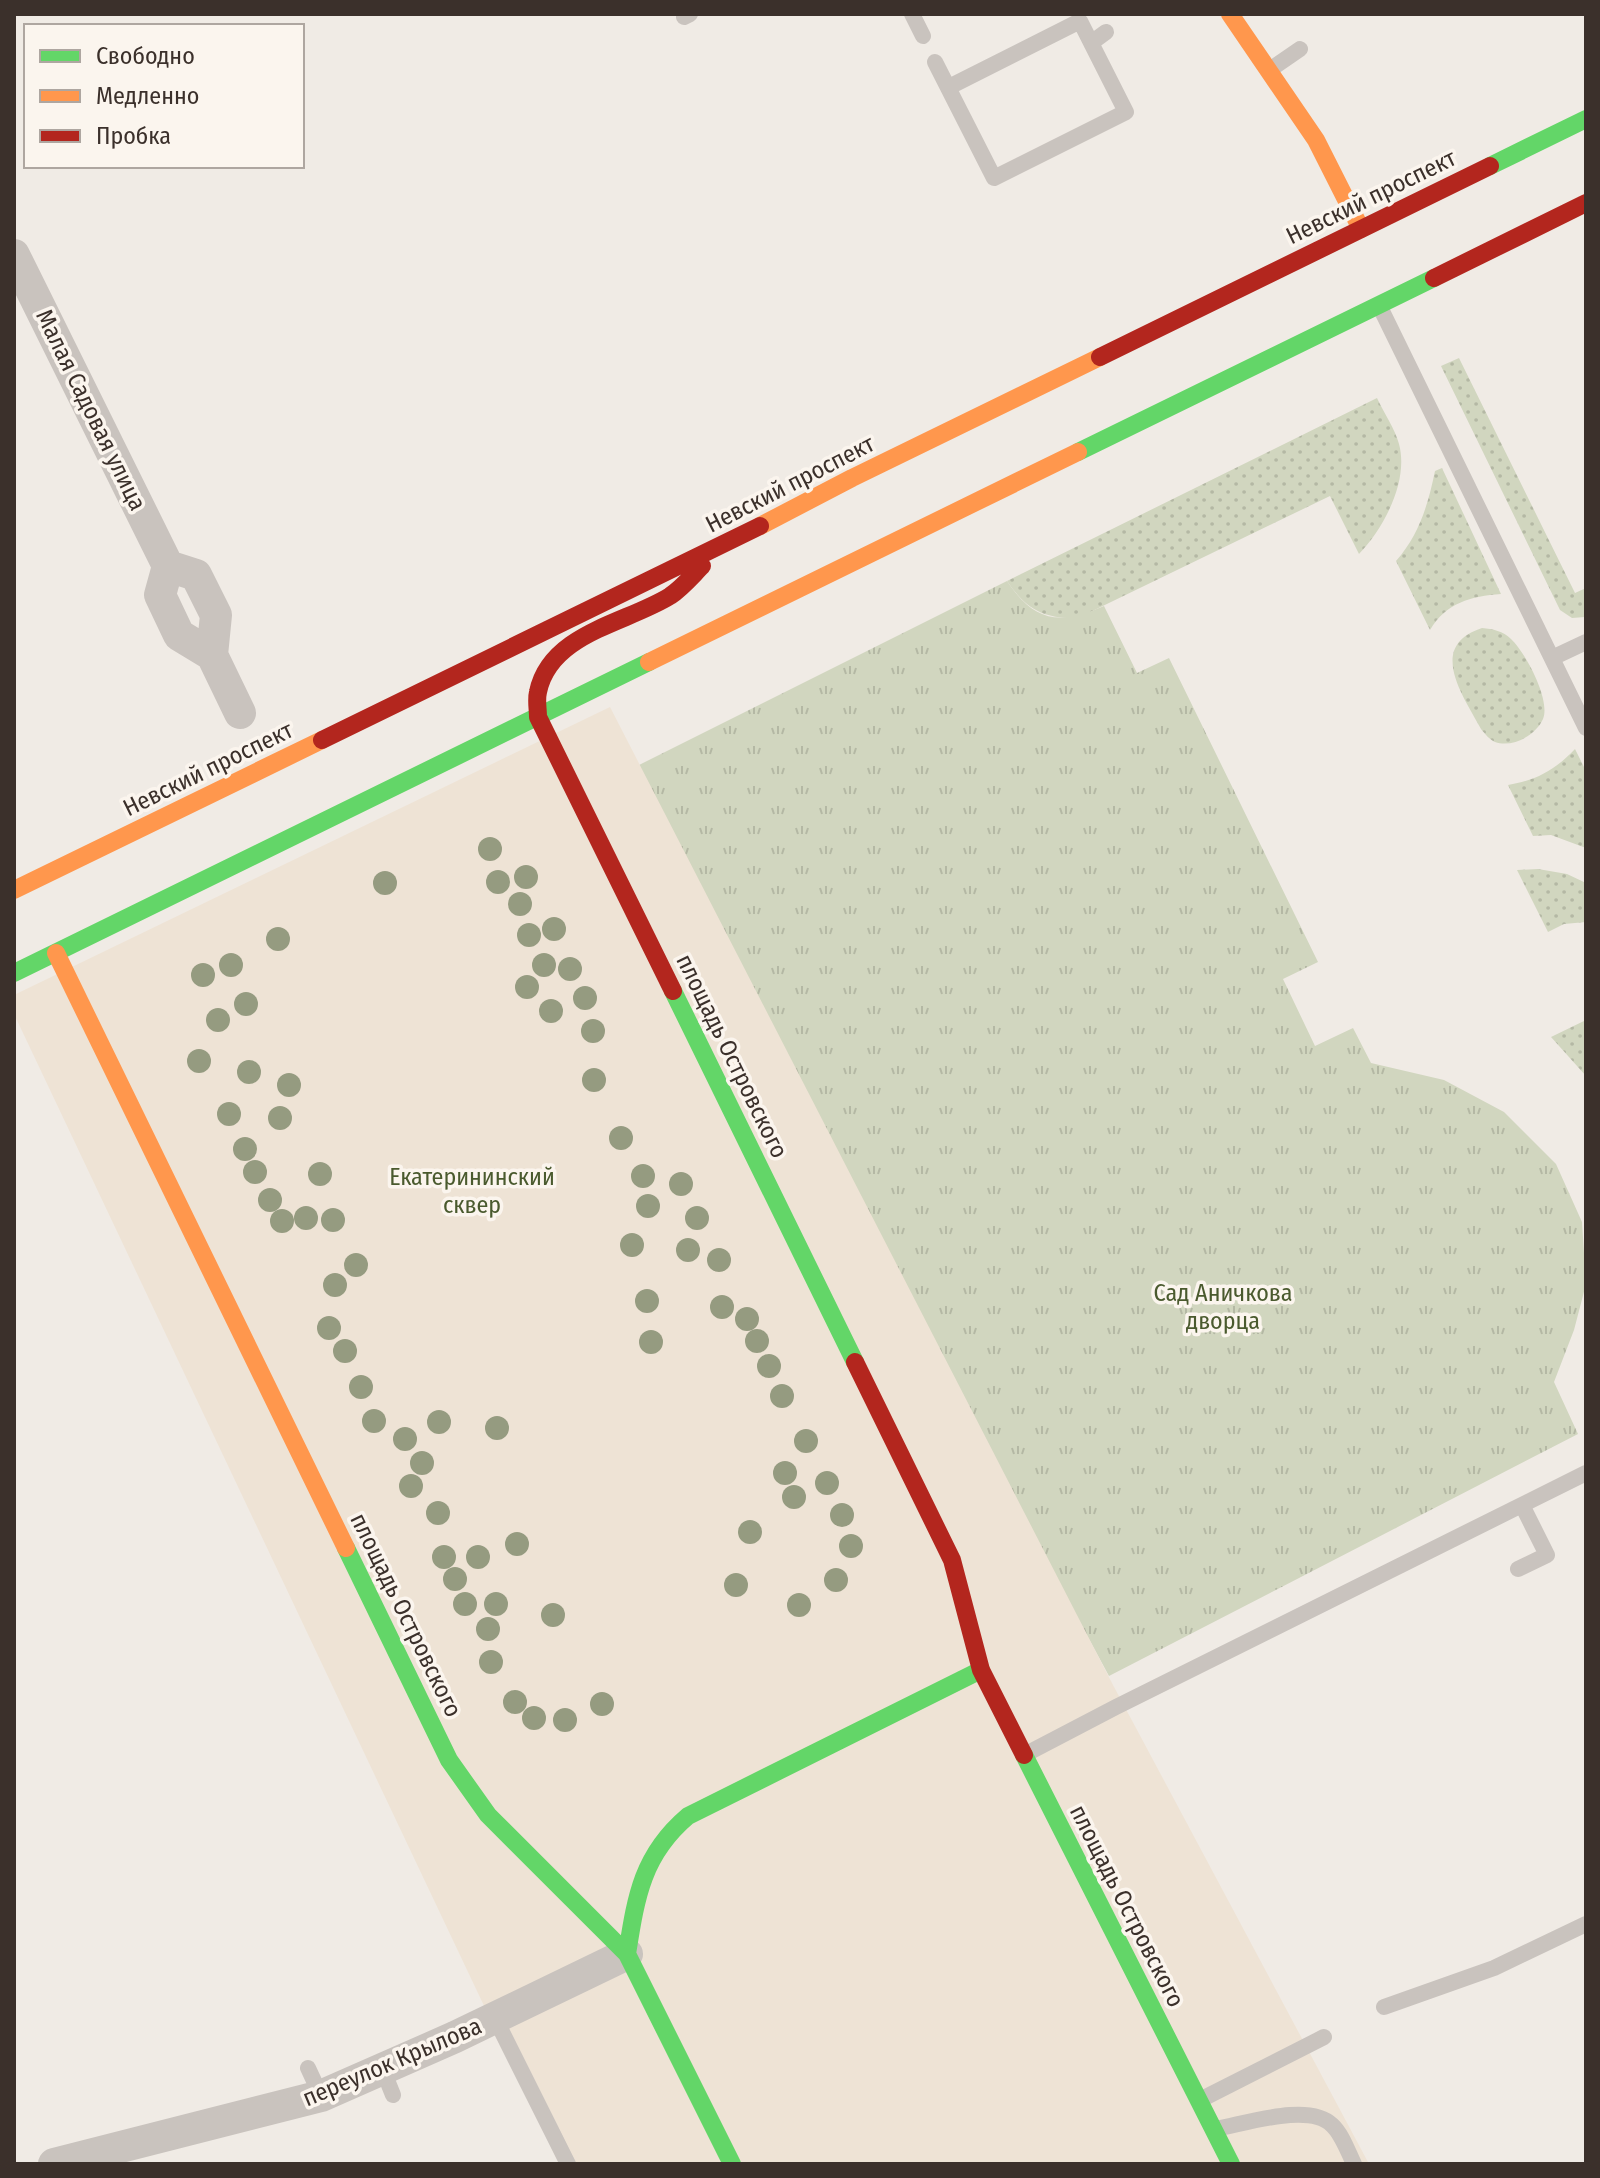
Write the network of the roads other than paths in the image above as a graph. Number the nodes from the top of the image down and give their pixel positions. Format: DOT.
graph roads {
  1 [pos="912,14"];
  2 [pos="1230,14"];
  3 [pos="1106,32"];
  4 [pos="923,36"];
  5 [pos="1091,43"];
  6 [pos="1300,49"];
  7 [pos="935,62"];
  8 [pos="1268,71"];
  9 [pos="949,87"];
  10 [pos="1586,119"];
  11 [pos="1586,203"];
  12 [pos="1361,229"];
  13 [pos="14,255"];
  14 [pos="1379,304"];
  15 [pos="728,543"];
  16 [pos="1586,642"];
  17 [pos="1552,658"];
  18 [pos="240,713"];
  19 [pos="538,717"];
  20 [pos="1586,728"];
  21 [pos="14,890"];
  22 [pos="56,953"];
  23 [pos="14,973"];
  24 [pos="1586,1473"];
  25 [pos="1522,1505"];
  26 [pos="1518,1569"];
  27 [pos="981,1670"];
  28 [pos="1024,1755"];
  29 [pos="1586,1924"];
  30 [pos="627,1954"];
  31 [pos="1384,2007"];
  32 [pos="495,2018"];
  33 [pos="1324,2037"];
  34 [pos="1199,2101"];
  35 [pos="1213,2129"];
  36 [pos="54,2164"];
  37 [pos="568,2164"];
  38 [pos="732,2164"];
  39 [pos="1231,2164"];
  40 [pos="1354,2164"];
  1 -- 4 [label="lane"];
  2 -- 8 [label="street"];
  3 -- 5 [label="lane"];
  5 -- 9 [label="lane"];
  5 -- 9 [label="lane"];
  6 -- 8 [label="lane"];
  7 -- 9 [label="lane"];
  8 -- 12 [label="street"];
  10 -- 12 [label="street, Невский проспект"];
  11 -- 14 [label="street"];
  12 -- 15 [label="street, Невский проспект"];
  13 -- 18 [label="street, Малая Садовая улица"];
  14 -- 17 [label="lane"];
  14 -- 19 [label="street"];
  15 -- 19 [label="street"];
  15 -- 21 [label="street, Невский проспект"];
  16 -- 17 [label="lane"];
  17 -- 20 [label="lane"];
  19 -- 22 [label="street"];
  19 -- 27 [label="street, площадь Островского"];
  22 -- 23 [label="street"];
  22 -- 30 [label="street, площадь Островского"];
  24 -- 25 [label="lane"];
  25 -- 26 [label="lane"];
  25 -- 28 [label="lane"];
  27 -- 28 [label="street, площадь Островского"];
  27 -- 30 [label="street"];
  28 -- 34 [label="street, площадь Островского"];
  29 -- 31 [label="lane"];
  30 -- 32 [label="street, переулок Крылова"];
  30 -- 38 [label="street, площадь Островского"];
  32 -- 36 [label="street, переулок Крылова"];
  32 -- 37 [label="lane"];
  33 -- 34 [label="lane"];
  34 -- 35 [label="street, площадь Островского"];
  35 -- 39 [label="street, площадь Островского"];
  35 -- 40 [label="lane"];
}
